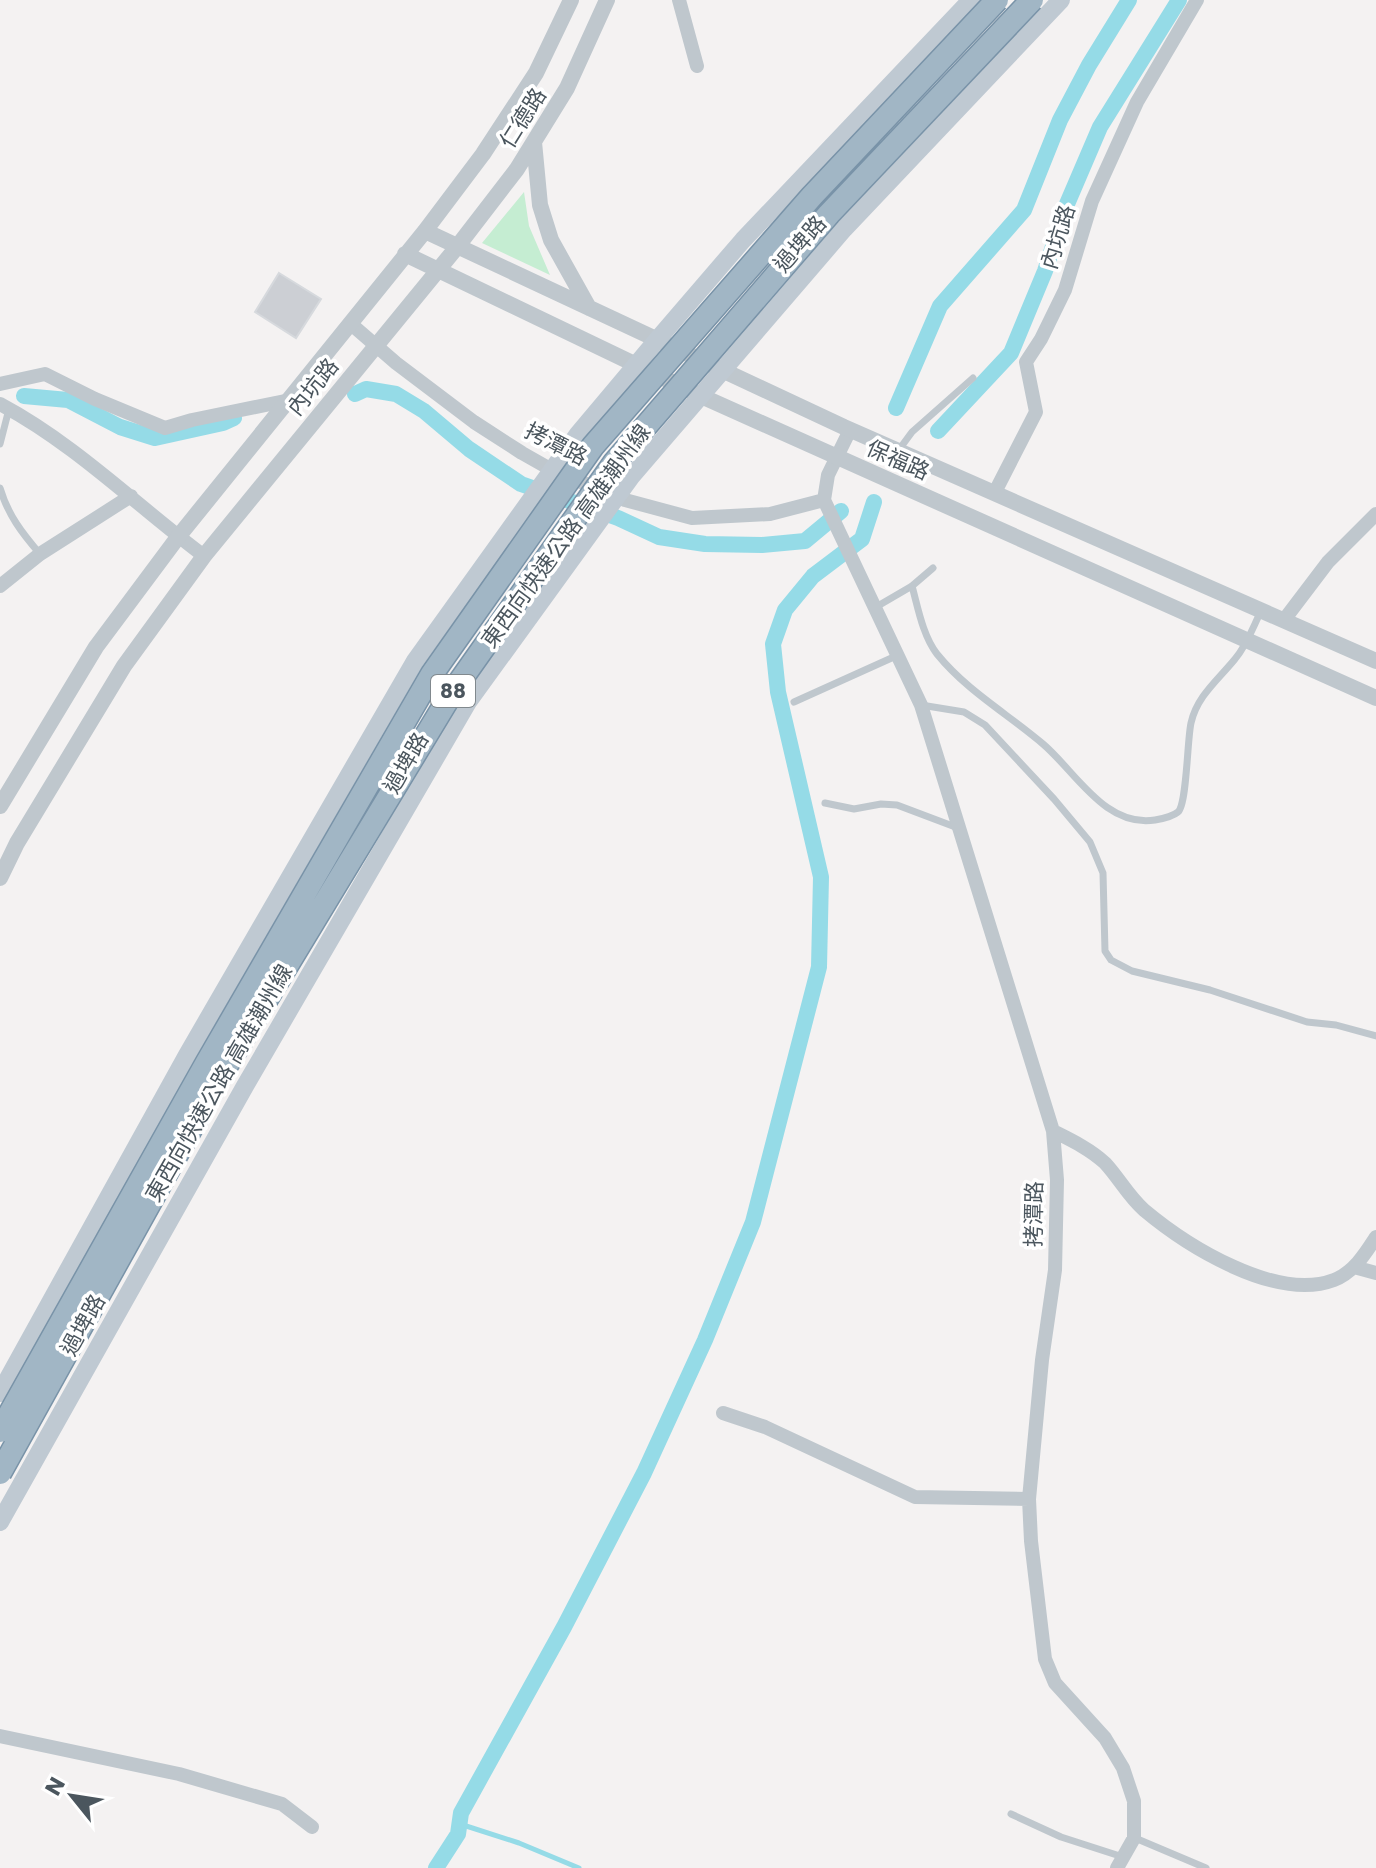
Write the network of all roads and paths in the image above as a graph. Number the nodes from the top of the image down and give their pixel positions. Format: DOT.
graph roads {
  1 [pos="571,0"];
  2 [pos="607,0"];
  3 [pos="679,0"];
  4 [pos="971,0"];
  5 [pos="997,0"];
  6 [pos="1032,0"];
  7 [pos="1061,0"];
  8 [pos="1197,0"];
  9 [pos="697,66"];
  10 [pos="534,141"];
  11 [pos="425,231"];
  12 [pos="457,247"];
  13 [pos="405,254"];
  14 [pos="437,270"];
  15 [pos="589,308"];
  16 [pos="351,324"];
  17 [pos="657,340"];
  18 [pos="377,345"];
  19 [pos="636,365"];
  20 [pos="723,370"];
  21 [pos="973,378"];
  22 [pos="0,384"];
  23 [pos="701,396"];
  24 [pos="290,400"];
  25 [pos="4,406"];
  26 [pos="850,430"];
  27 [pos="0,444"];
  28 [pos="898,451"];
  29 [pos="837,457"];
  30 [pos="549,475"];
  31 [pos="0,488"];
  32 [pos="995,492"];
  33 [pos="131,496"];
  34 [pos="615,500"];
  35 [pos="826,504"];
  36 [pos="1376,514"];
  37 [pos="178,537"];
  38 [pos="40,554"];
  39 [pos="204,556"];
  40 [pos="933,568"];
  41 [pos="0,586"];
  42 [pos="912,586"];
  43 [pos="874,609"];
  44 [pos="1261,610"];
  45 [pos="1284,620"];
  46 [pos="1247,640"];
  47 [pos="896,656"];
  48 [pos="1376,661"];
  49 [pos="1376,698"];
  50 [pos="794,702"];
  51 [pos="921,705"];
  52 [pos="825,803"];
  53 [pos="0,806"];
  54 [pos="959,828"];
  55 [pos="0,878"];
  56 [pos="1376,1036"];
  57 [pos="1053,1131"];
  58 [pos="1376,1237"];
  59 [pos="1354,1267"];
  60 [pos="1376,1273"];
  61 [pos="0,1393"];
  62 [pos="723,1413"];
  63 [pos="0,1431"];
  64 [pos="0,1473"];
  65 [pos="1029,1499"];
  66 [pos="0,1522"];
  67 [pos="0,1736"];
  68 [pos="1011,1814"];
  69 [pos="312,1827"];
  70 [pos="1134,1838"];
  71 [pos="1120,1863"];
  72 [pos="1206,1868"];
  1 -- 11 [label="street, 仁德路"];
  2 -- 10 [label="street, 仁德路"];
  3 -- 9 [label="street"];
  4 -- 17 [label="main road, 過埤路"];
  5 -- 63 [label="highway, 東西向快速公路 高雄潮州線 / 88, bridge"];
  6 -- 64 [label="highway, 東西向快速公路 高雄潮州線 / 88, bridge"];
  7 -- 20 [label="main road, 過埤路"];
  8 -- 32 [label="street, 內坑路"];
  10 -- 12 [label="street, 仁德路"];
  10 -- 15 [label="street"];
  11 -- 12 [label="street, 保福路"];
  11 -- 13 [label="street, 內坑路"];
  12 -- 14 [label="street, 內坑路"];
  12 -- 15 [label="street, 保福路"];
  13 -- 14 [label="street, 保福路"];
  13 -- 16 [label="street, 內坑路"];
  14 -- 18 [label="street, 內坑路"];
  14 -- 19 [label="street, 保福路"];
  15 -- 17 [label="street, 保福路"];
  16 -- 18 [label="street, 拷潭路"];
  16 -- 24 [label="street, 內坑路"];
  17 -- 19 [label="main road, 過埤路"];
  17 -- 20 [label="street, 保福路"];
  18 -- 30 [label="street, 拷潭路"];
  18 -- 39 [label="street, 內坑路"];
  19 -- 23 [label="street, 保福路"];
  19 -- 30 [label="main road, 過埤路"];
  20 -- 23 [label="main road, 過埤路"];
  20 -- 26 [label="street, 保福路"];
  21 -- 28 [label="lane"];
  22 -- 24 [label="street, 內坑路"];
  23 -- 29 [label="street, 保福路"];
  23 -- 34 [label="main road, 過埤路"];
  24 -- 37 [label="street, 內坑路"];
  25 -- 27 [label="lane"];
  25 -- 33 [label="street"];
  26 -- 28 [label="street, 保福路"];
  26 -- 29 [label="street"];
  28 -- 32 [label="street, 保福路"];
  29 -- 35 [label="street"];
  29 -- 46 [label="street, 保福路"];
  30 -- 34 [label="street, 拷潭路"];
  30 -- 61 [label="main road, 過埤路"];
  31 -- 38 [label="lane"];
  32 -- 44 [label="street, 保福路"];
  33 -- 37 [label="street"];
  33 -- 38 [label="street"];
  34 -- 35 [label="street, 拷潭路"];
  34 -- 66 [label="main road, 過埤路"];
  35 -- 43 [label="street, 拷潭路"];
  36 -- 45 [label="street"];
  37 -- 39 [label="street"];
  37 -- 53 [label="street, 內坑路"];
  38 -- 41 [label="street"];
  39 -- 55 [label="street, 內坑路"];
  40 -- 42 [label="lane"];
  42 -- 43 [label="lane"];
  42 -- 46 [label="lane"];
  43 -- 47 [label="street, 拷潭路"];
  44 -- 45 [label="street, 保福路"];
  44 -- 46 [label="lane"];
  45 -- 48 [label="street, 保福路"];
  46 -- 49 [label="street, 保福路"];
  47 -- 50 [label="lane"];
  47 -- 51 [label="street, 拷潭路"];
  51 -- 54 [label="street, 拷潭路"];
  51 -- 56 [label="lane"];
  52 -- 54 [label="lane"];
  54 -- 57 [label="street, 拷潭路"];
  57 -- 59 [label="street"];
  57 -- 65 [label="street, 拷潭路"];
  58 -- 59 [label="street"];
  59 -- 60 [label="street"];
  62 -- 65 [label="street"];
  65 -- 70 [label="street, 拷潭路"];
  67 -- 69 [label="street"];
  68 -- 71 [label="lane"];
  70 -- 71 [label="street"];
  70 -- 72 [label="lane"];
}
